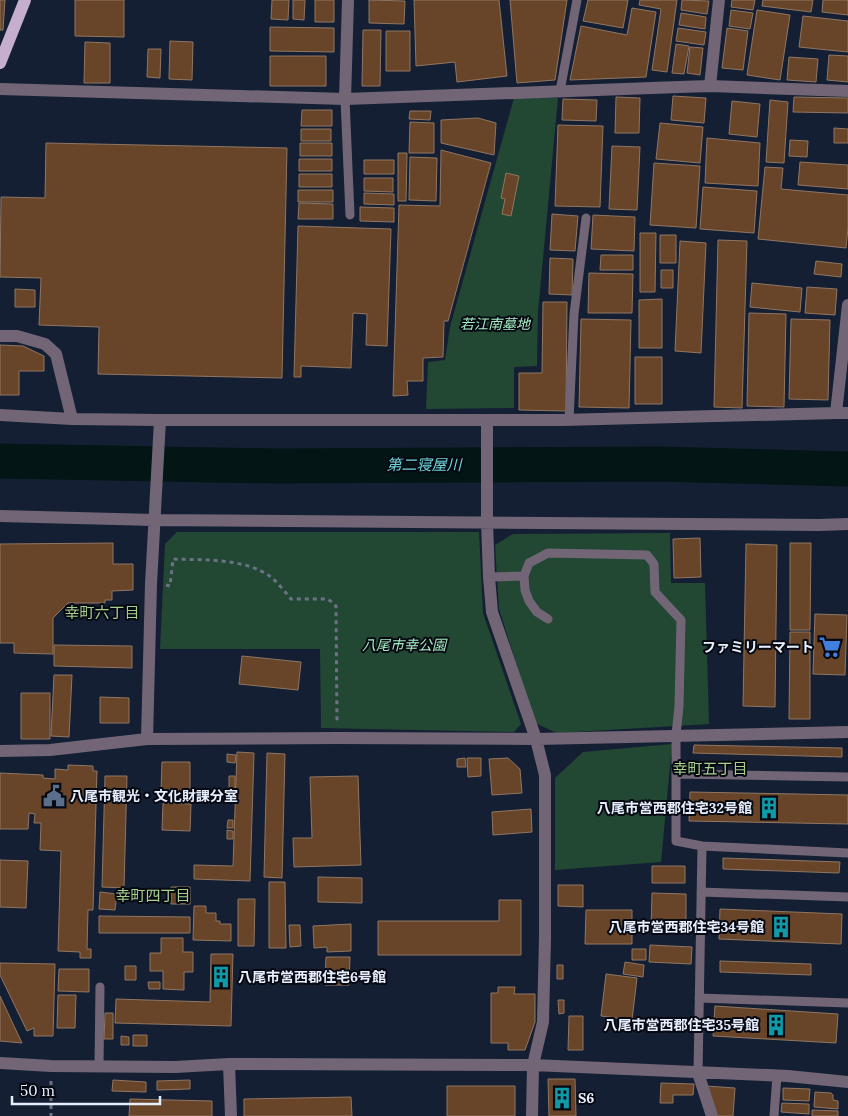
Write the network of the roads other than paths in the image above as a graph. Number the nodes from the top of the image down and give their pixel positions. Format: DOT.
graph roads {
  1 [pos="25,0"];
  2 [pos="348,0"];
  3 [pos="577,0"];
  4 [pos="719,0"];
  5 [pos="0,63"];
  6 [pos="710,86"];
  7 [pos="0,89"];
  8 [pos="560,91"];
  9 [pos="848,91"];
  10 [pos="346,100"];
  11 [pos="350,214"];
  12 [pos="586,218"];
  13 [pos="848,305"];
  14 [pos="0,336"];
  15 [pos="842,413"];
  16 [pos="0,415"];
  17 [pos="72,418"];
  18 [pos="160,420"];
  19 [pos="487,420"];
  20 [pos="569,420"];
  21 [pos="0,516"];
  22 [pos="154,520"];
  23 [pos="487,522"];
  24 [pos="848,524"];
  25 [pos="524,576"];
  26 [pos="489,577"];
  27 [pos="548,619"];
  28 [pos="848,732"];
  29 [pos="676,735"];
  30 [pos="147,739"];
  31 [pos="536,739"];
  32 [pos="0,751"];
  33 [pos="676,774"];
  34 [pos="848,777"];
  35 [pos="702,846"];
  36 [pos="848,853"];
  37 [pos="701,892"];
  38 [pos="848,897"];
  39 [pos="100,987"];
  40 [pos="699,998"];
  41 [pos="848,1003"];
  42 [pos="0,1063"];
  43 [pos="229,1064"];
  44 [pos="99,1066"];
  45 [pos="533,1066"];
  46 [pos="698,1073"];
  47 [pos="777,1076"];
  48 [pos="848,1082"];
  49 [pos="231,1116"];
  50 [pos="532,1116"];
  51 [pos="712,1116"];
  52 [pos="774,1116"];
  1 -- 5 [label="main road"];
  2 -- 10 [label="street"];
  3 -- 8 [label="lane"];
  4 -- 6 [label="street"];
  6 -- 8 [label="street"];
  6 -- 9 [label="street"];
  7 -- 10 [label="street"];
  8 -- 10 [label="street"];
  10 -- 11 [label="lane"];
  12 -- 20 [label="lane"];
  13 -- 15 [label="street"];
  14 -- 17 [label="street"];
  15 -- 20 [label="street"];
  16 -- 17 [label="street"];
  17 -- 18 [label="street"];
  18 -- 19 [label="street"];
  18 -- 22 [label="street"];
  19 -- 20 [label="street"];
  19 -- 23 [label="street"];
  21 -- 22 [label="street"];
  22 -- 23 [label="street"];
  22 -- 30 [label="street"];
  23 -- 24 [label="street"];
  23 -- 26 [label="street"];
  25 -- 26 [label="lane"];
  25 -- 27 [label="lane"];
  25 -- 29 [label="lane"];
  26 -- 31 [label="street"];
  28 -- 29 [label="street"];
  29 -- 31 [label="street"];
  29 -- 33 [label="lane"];
  30 -- 31 [label="street"];
  30 -- 32 [label="street"];
  31 -- 45 [label="street"];
  33 -- 34 [label="lane"];
  33 -- 35 [label="lane"];
  35 -- 36 [label="lane"];
  35 -- 37 [label="lane"];
  37 -- 38 [label="lane"];
  37 -- 40 [label="lane"];
  39 -- 44 [label="lane"];
  40 -- 41 [label="lane"];
  40 -- 46 [label="lane"];
  42 -- 44 [label="street"];
  43 -- 44 [label="street"];
  43 -- 45 [label="street"];
  43 -- 49 [label="street"];
  45 -- 46 [label="street"];
  45 -- 50 [label="street"];
  46 -- 47 [label="street"];
  46 -- 51 [label="street"];
  47 -- 48 [label="street"];
  47 -- 52 [label="lane"];
}
